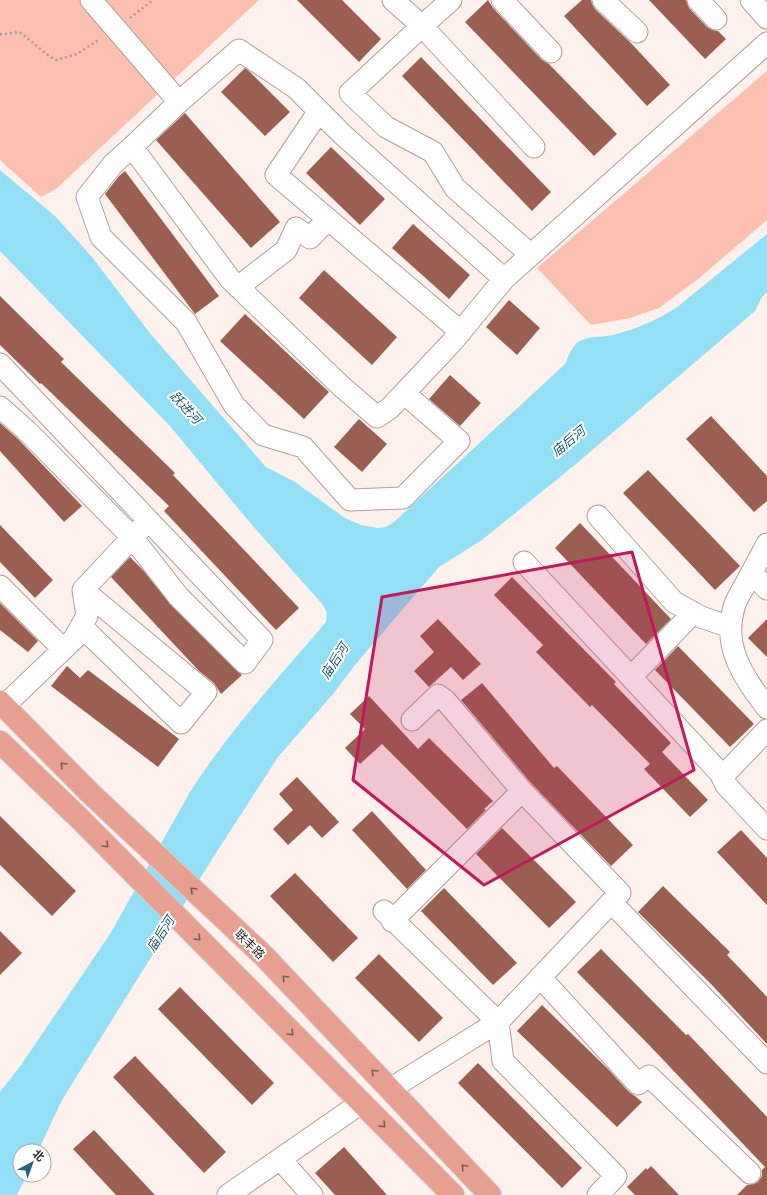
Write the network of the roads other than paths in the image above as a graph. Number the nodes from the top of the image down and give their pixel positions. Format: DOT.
graph roads {
  1 [pos="91,0"];
  2 [pos="393,0"];
  3 [pos="451,0"];
  4 [pos="502,0"];
  5 [pos="603,0"];
  6 [pos="698,0"];
  7 [pos="751,0"];
  8 [pos="767,18"];
  9 [pos="716,19"];
  10 [pos="422,26"];
  11 [pos="637,32"];
  12 [pos="767,43"];
  13 [pos="552,52"];
  14 [pos="179,102"];
  15 [pos="319,111"];
  16 [pos="132,147"];
  17 [pos="534,147"];
  18 [pos="328,219"];
  19 [pos="531,255"];
  20 [pos="504,279"];
  21 [pos="238,287"];
  22 [pos="461,332"];
  23 [pos="0,364"];
  24 [pos="404,393"];
  25 [pos="0,407"];
  26 [pos="598,516"];
  27 [pos="148,520"];
  28 [pos="132,537"];
  29 [pos="767,544"];
  30 [pos="524,562"];
  31 [pos="752,573"];
  32 [pos="0,586"];
  33 [pos="767,589"];
  34 [pos="83,590"];
  35 [pos="693,613"];
  36 [pos="81,626"];
  37 [pos="730,627"];
  38 [pos="63,649"];
  39 [pos="630,677"];
  40 [pos="2,704"];
  41 [pos="767,708"];
  42 [pos="412,720"];
  43 [pos="767,730"];
  44 [pos="0,742"];
  45 [pos="722,777"];
  46 [pos="522,791"];
  47 [pos="767,829"];
  48 [pos="611,902"];
  49 [pos="540,977"];
  50 [pos="498,1022"];
  51 [pos="767,1063"];
  52 [pos="390,1089"];
  53 [pos="361,1103"];
  54 [pos="280,1159"];
  55 [pos="750,1172"];
  56 [pos="228,1195"];
  57 [pos="312,1195"];
  58 [pos="453,1195"];
  59 [pos="490,1195"];
  60 [pos="598,1195"];
  1 -- 14 [label="street"];
  2 -- 10 [label="street"];
  3 -- 10 [label="street"];
  4 -- 13 [label="street"];
  5 -- 11 [label="street"];
  6 -- 9 [label="street"];
  7 -- 8 [label="street"];
  10 -- 17 [label="street"];
  10 -- 19 [label="street"];
  12 -- 19 [label="street"];
  14 -- 15 [label="street"];
  14 -- 16 [label="street"];
  15 -- 18 [label="street"];
  15 -- 20 [label="street"];
  16 -- 21 [label="street"];
  16 -- 24 [label="street"];
  18 -- 21 [label="street"];
  18 -- 22 [label="street"];
  19 -- 20 [label="street"];
  20 -- 22 [label="street"];
  21 -- 24 [label="street"];
  22 -- 24 [label="street"];
  23 -- 27 [label="street"];
  25 -- 28 [label="street"];
  26 -- 35 [label="street"];
  27 -- 28 [label="street"];
  27 -- 28 [label="street"];
  28 -- 34 [label="street"];
  29 -- 31 [label="street"];
  30 -- 39 [label="street"];
  31 -- 33 [label="street"];
  31 -- 37 [label="street"];
  32 -- 38 [label="street"];
  34 -- 36 [label="street"];
  34 -- 36 [label="street"];
  35 -- 37 [label="street"];
  35 -- 39 [label="street"];
  36 -- 38 [label="street"];
  37 -- 41 [label="street"];
  38 -- 40 [label="street"];
  39 -- 45 [label="street"];
  52 -- 40 [label="main road, 联丰路, one-way"];
  42 -- 46 [label="street"];
  43 -- 45 [label="street"];
  44 -- 53 [label="main road, one-way"];
  45 -- 47 [label="street"];
  46 -- 48 [label="street"];
  46 -- 50 [label="street"];
  48 -- 49 [label="street"];
  48 -- 51 [label="street"];
  49 -- 50 [label="street"];
  49 -- 55 [label="street"];
  50 -- 52 [label="street"];
  50 -- 60 [label="street"];
  59 -- 52 [label="main road, 联丰路, one-way"];
  53 -- 54 [label="street"];
  53 -- 58 [label="main road, one-way"];
  54 -- 56 [label="street"];
  54 -- 57 [label="street"];
}
